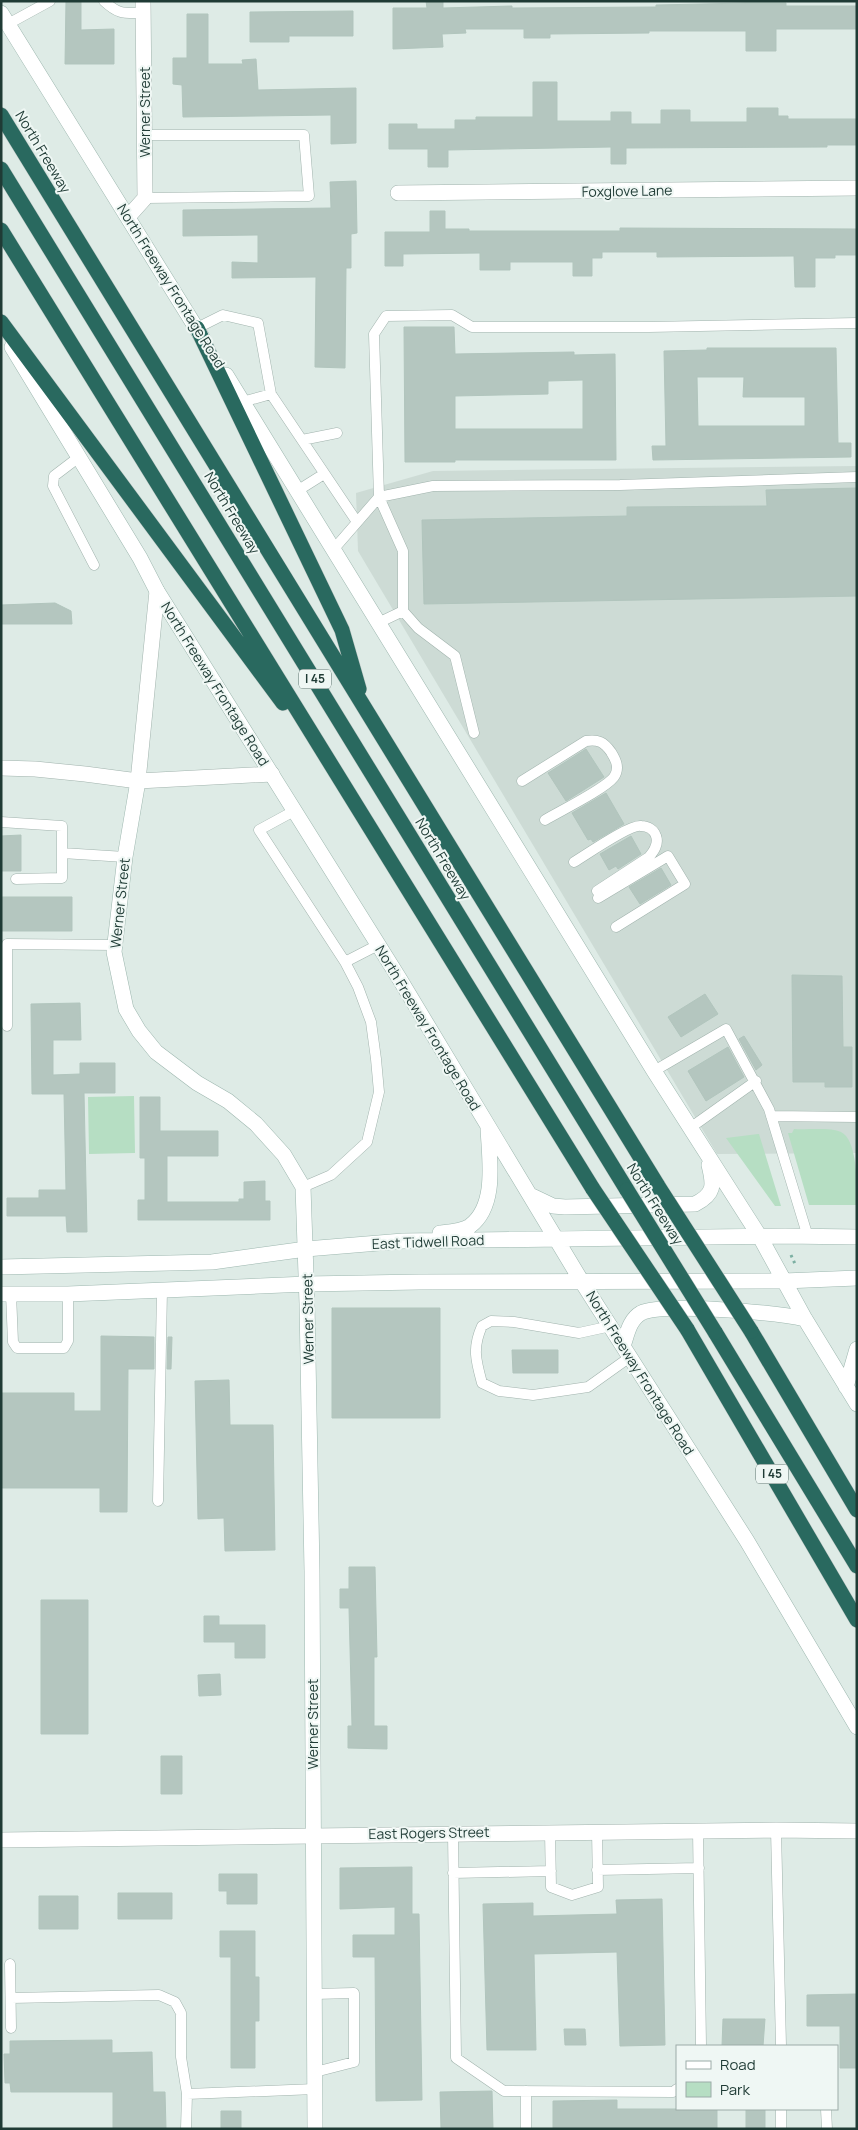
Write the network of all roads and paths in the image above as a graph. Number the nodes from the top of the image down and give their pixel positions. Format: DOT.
graph roads {
  1 [pos="104,1"];
  2 [pos="44,3"];
  3 [pos="143,7"];
  4 [pos="5,18"];
  5 [pos="1,115"];
  6 [pos="146,135"];
  7 [pos="1,169"];
  8 [pos="857,188"];
  9 [pos="398,193"];
  10 [pos="145,198"];
  11 [pos="128,217"];
  12 [pos="1,230"];
  13 [pos="1,322"];
  14 [pos="857,323"];
  15 [pos="197,328"];
  16 [pos="1,329"];
  17 [pos="271,394"];
  18 [pos="242,402"];
  19 [pos="337,433"];
  20 [pos="302,440"];
  21 [pos="79,457"];
  22 [pos="324,474"];
  23 [pos="857,477"];
  24 [pos="297,491"];
  25 [pos="379,497"];
  26 [pos="356,522"];
  27 [pos="333,550"];
  28 [pos="94,565"];
  29 [pos="157,591"];
  30 [pos="403,611"];
  31 [pos="378,623"];
  32 [pos="364,708"];
  33 [pos="474,733"];
  34 [pos="1,768"];
  35 [pos="272,774"];
  36 [pos="522,781"];
  37 [pos="138,782"];
  38 [pos="349,793"];
  39 [pos="294,811"];
  40 [pos="545,820"];
  41 [pos="1,822"];
  42 [pos="62,853"];
  43 [pos="125,857"];
  44 [pos="574,862"];
  45 [pos="16,879"];
  46 [pos="616,926"];
  47 [pos="115,945"];
  48 [pos="378,945"];
  49 [pos="345,962"];
  50 [pos="7,1026"];
  51 [pos="654,1071"];
  52 [pos="756,1081"];
  53 [pos="771,1116"];
  54 [pos="857,1117"];
  55 [pos="488,1127"];
  56 [pos="690,1128"];
  57 [pos="705,1153"];
  58 [pos="303,1187"];
  59 [pos="532,1196"];
  60 [pos="760,1237"];
  61 [pos="808,1237"];
  62 [pos="857,1237"];
  63 [pos="557,1238"];
  64 [pos="403,1241"];
  65 [pos="306,1249"];
  66 [pos="791,1255"];
  67 [pos="795,1264"];
  68 [pos="119,1265"];
  69 [pos="1,1267"];
  70 [pos="857,1278"];
  71 [pos="784,1281"];
  72 [pos="582,1282"];
  73 [pos="307,1284"];
  74 [pos="162,1290"];
  75 [pos="119,1292"];
  76 [pos="6,1294"];
  77 [pos="68,1294"];
  78 [pos="805,1319"];
  79 [pos="611,1326"];
  80 [pos="857,1349"];
  81 [pos="626,1351"];
  82 [pos="846,1387"];
  83 [pos="857,1404"];
  84 [pos="158,1501"];
  85 [pos="857,1510"];
  86 [pos="857,1566"];
  87 [pos="857,1620"];
  88 [pos="857,1727"];
  89 [pos="698,1830"];
  90 [pos="776,1830"];
  91 [pos="857,1831"];
  92 [pos="550,1832"];
  93 [pos="597,1832"];
  94 [pos="453,1833"];
  95 [pos="313,1834"];
  96 [pos="1,1840"];
  97 [pos="699,1868"];
  98 [pos="597,1870"];
  99 [pos="551,1871"];
  100 [pos="453,1873"];
  101 [pos="10,1964"];
  102 [pos="314,1994"];
  103 [pos="11,1998"];
  104 [pos="11,2028"];
  105 [pos="701,2045"];
  106 [pos="780,2045"];
  107 [pos="315,2072"];
  108 [pos="315,2089"];
  109 [pos="676,2090"];
  110 [pos="526,2091"];
  111 [pos="187,2094"];
  112 [pos="781,2110"];
  113 [pos="826,2110"];
  114 [pos="186,2129"];
  115 [pos="315,2129"];
  116 [pos="526,2129"];
  117 [pos="781,2129"];
  118 [pos="827,2129"];
  1 -- 3 [label="lane"];
  2 -- 4 [label="lane"];
  3 -- 6 [label="main road, Werner Street"];
  4 -- 11 [label="main road, North Freeway Frontage Road"];
  5 -- 32 [label="highway, North Freeway / I 45"];
  6 -- 10 [label="main road, Werner Street"];
  6 -- 10 [label="lane"];
  7 -- 86 [label="highway, North Freeway / I 45, bridge"];
  8 -- 9 [label="main road, Foxglove Lane"];
  10 -- 11 [label="main road"];
  11 -- 15 [label="main road, North Freeway Frontage Road"];
  12 -- 38 [label="highway, I 45"];
  13 -- 38 [label="highway"];
  14 -- 25 [label="lane"];
  15 -- 17 [label="lane"];
  15 -- 18 [label="main road, North Freeway Frontage Road"];
  15 -- 32 [label="highway"];
  16 -- 21 [label="main road, North Freeway Frontage Road"];
  17 -- 18 [label="lane"];
  17 -- 20 [label="lane"];
  18 -- 24 [label="main road, North Freeway Frontage Road"];
  19 -- 20 [label="lane"];
  20 -- 22 [label="lane"];
  21 -- 28 [label="lane"];
  21 -- 29 [label="main road, North Freeway Frontage Road"];
  22 -- 24 [label="lane"];
  22 -- 26 [label="lane"];
  23 -- 25 [label="lane"];
  24 -- 27 [label="main road, North Freeway Frontage Road"];
  25 -- 26 [label="lane"];
  25 -- 30 [label="lane"];
  26 -- 27 [label="lane"];
  27 -- 31 [label="main road, North Freeway Frontage Road"];
  29 -- 35 [label="main road, North Freeway Frontage Road"];
  29 -- 37 [label="main road, Werner Street"];
  30 -- 31 [label="lane"];
  30 -- 33 [label="lane"];
  31 -- 51 [label="main road, North Freeway Frontage Road"];
  32 -- 85 [label="highway, North Freeway / I 45, bridge"];
  34 -- 37 [label="main road"];
  35 -- 37 [label="main road"];
  35 -- 39 [label="main road, North Freeway Frontage Road"];
  36 -- 40 [label="lane"];
  37 -- 43 [label="main road, Werner Street"];
  38 -- 87 [label="highway, I 45, bridge"];
  39 -- 48 [label="main road, North Freeway Frontage Road"];
  39 -- 49 [label="lane"];
  41 -- 42 [label="lane"];
  42 -- 43 [label="lane"];
  42 -- 45 [label="lane"];
  43 -- 47 [label="main road, Werner Street"];
  44 -- 46 [label="lane"];
  47 -- 50 [label="lane"];
  47 -- 58 [label="main road, Werner Street"];
  48 -- 49 [label="lane"];
  48 -- 55 [label="main road, North Freeway Frontage Road"];
  49 -- 58 [label="lane"];
  51 -- 52 [label="lane"];
  51 -- 56 [label="main road, North Freeway Frontage Road"];
  52 -- 53 [label="lane"];
  52 -- 56 [label="lane"];
  53 -- 54 [label="lane"];
  53 -- 61 [label="lane"];
  55 -- 59 [label="main road, North Freeway Frontage Road"];
  55 -- 64 [label="main road"];
  56 -- 57 [label="main road, North Freeway Frontage Road"];
  57 -- 59 [label="main road"];
  57 -- 60 [label="main road, North Freeway Frontage Road"];
  58 -- 65 [label="main road, Werner Street"];
  59 -- 63 [label="main road, North Freeway Frontage Road"];
  60 -- 61 [label="main road, East Tidwell Road"];
  60 -- 63 [label="main road, East Tidwell Road"];
  60 -- 71 [label="main road, North Freeway Frontage Road"];
  61 -- 62 [label="main road, East Tidwell Road"];
  63 -- 64 [label="main road, East Tidwell Road"];
  63 -- 72 [label="main road, North Freeway Frontage Road"];
  64 -- 65 [label="main road, East Tidwell Road"];
  65 -- 68 [label="main road, East Tidwell Road"];
  65 -- 73 [label="main road, Werner Street"];
  66 -- 67 [label="path"];
  68 -- 69 [label="main road, East Tidwell Road"];
  68 -- 75 [label="main road"];
  70 -- 71 [label="main road"];
  71 -- 72 [label="main road"];
  71 -- 78 [label="main road, North Freeway Frontage Road"];
  72 -- 73 [label="main road"];
  72 -- 79 [label="main road, North Freeway Frontage Road"];
  73 -- 74 [label="main road"];
  73 -- 95 [label="main road, Werner Street"];
  74 -- 75 [label="main road"];
  74 -- 84 [label="lane"];
  75 -- 77 [label="main road"];
  76 -- 77 [label="main road"];
  76 -- 77 [label="lane"];
  78 -- 81 [label="main road"];
  78 -- 82 [label="main road, North Freeway Frontage Road"];
  79 -- 81 [label="main road, North Freeway Frontage Road"];
  79 -- 81 [label="lane"];
  80 -- 82 [label="main road"];
  81 -- 88 [label="main road, North Freeway Frontage Road"];
  82 -- 83 [label="main road, North Freeway Frontage Road"];
  89 -- 90 [label="main road, East Rogers Street"];
  89 -- 93 [label="main road, East Rogers Street"];
  89 -- 97 [label="lane"];
  90 -- 91 [label="main road, East Rogers Street"];
  90 -- 106 [label="lane"];
  92 -- 93 [label="main road, East Rogers Street"];
  92 -- 94 [label="main road, East Rogers Street"];
  92 -- 99 [label="lane"];
  93 -- 98 [label="lane"];
  94 -- 95 [label="main road, East Rogers Street"];
  94 -- 100 [label="lane"];
  95 -- 96 [label="main road, East Rogers Street"];
  95 -- 102 [label="main road, Werner Street"];
  97 -- 98 [label="lane"];
  97 -- 105 [label="lane"];
  98 -- 99 [label="lane"];
  99 -- 100 [label="lane"];
  100 -- 110 [label="lane"];
  101 -- 103 [label="lane"];
  102 -- 107 [label="main road, Werner Street"];
  102 -- 107 [label="lane"];
  103 -- 104 [label="lane"];
  103 -- 111 [label="lane"];
  107 -- 108 [label="main road, Werner Street"];
  108 -- 111 [label="lane"];
  108 -- 115 [label="main road, Werner Street"];
  109 -- 110 [label="lane"];
  110 -- 116 [label="lane"];
  111 -- 114 [label="lane"];
  112 -- 117 [label="lane"];
  113 -- 118 [label="lane"];
}
